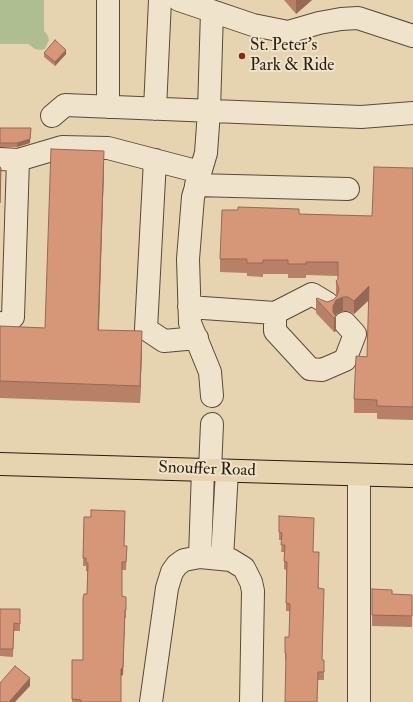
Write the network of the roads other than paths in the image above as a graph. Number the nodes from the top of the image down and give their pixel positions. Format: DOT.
graph roads {
  1 [pos="108,0"];
  2 [pos="160,0"];
  3 [pos="179,0"];
  4 [pos="212,12"];
  5 [pos="413,36"];
  6 [pos="108,107"];
  7 [pos="155,109"];
  8 [pos="209,111"];
  9 [pos="413,112"];
  10 [pos="52,116"];
  11 [pos="9,159"];
  12 [pos="155,160"];
  13 [pos="198,178"];
  14 [pos="348,189"];
  15 [pos="327,303"];
  16 [pos="189,308"];
  17 [pos="275,322"];
  18 [pos="344,323"];
  19 [pos="0,324"];
  20 [pos="197,338"];
  21 [pos="0,464"];
  22 [pos="213,470"];
  23 [pos="359,475"];
  24 [pos="413,476"];
  25 [pos="200,557"];
  26 [pos="222,558"];
  27 [pos="151,702"];
  28 [pos="251,702"];
  29 [pos="359,702"];
  1 -- 6 [label="street"];
  2 -- 7 [label="street"];
  3 -- 4 [label="street"];
  4 -- 5 [label="street"];
  4 -- 8 [label="street"];
  6 -- 7 [label="street"];
  6 -- 10 [label="street"];
  7 -- 8 [label="street"];
  8 -- 9 [label="street"];
  8 -- 13 [label="street"];
  11 -- 12 [label="street"];
  11 -- 19 [label="street"];
  12 -- 13 [label="street"];
  12 -- 20 [label="street"];
  13 -- 14 [label="street"];
  13 -- 16 [label="street"];
  15 -- 17 [label="street"];
  16 -- 17 [label="street"];
  16 -- 20 [label="street"];
  17 -- 18 [label="street"];
  20 -- 22 [label="street"];
  21 -- 22 [label="main road, Snouffer Road"];
  22 -- 23 [label="main road, Snouffer Road"];
  22 -- 25 [label="street"];
  22 -- 26 [label="street"];
  23 -- 24 [label="main road, Snouffer Road"];
  23 -- 29 [label="street"];
  25 -- 26 [label="street"];
  25 -- 27 [label="street"];
  26 -- 28 [label="street"];
}
